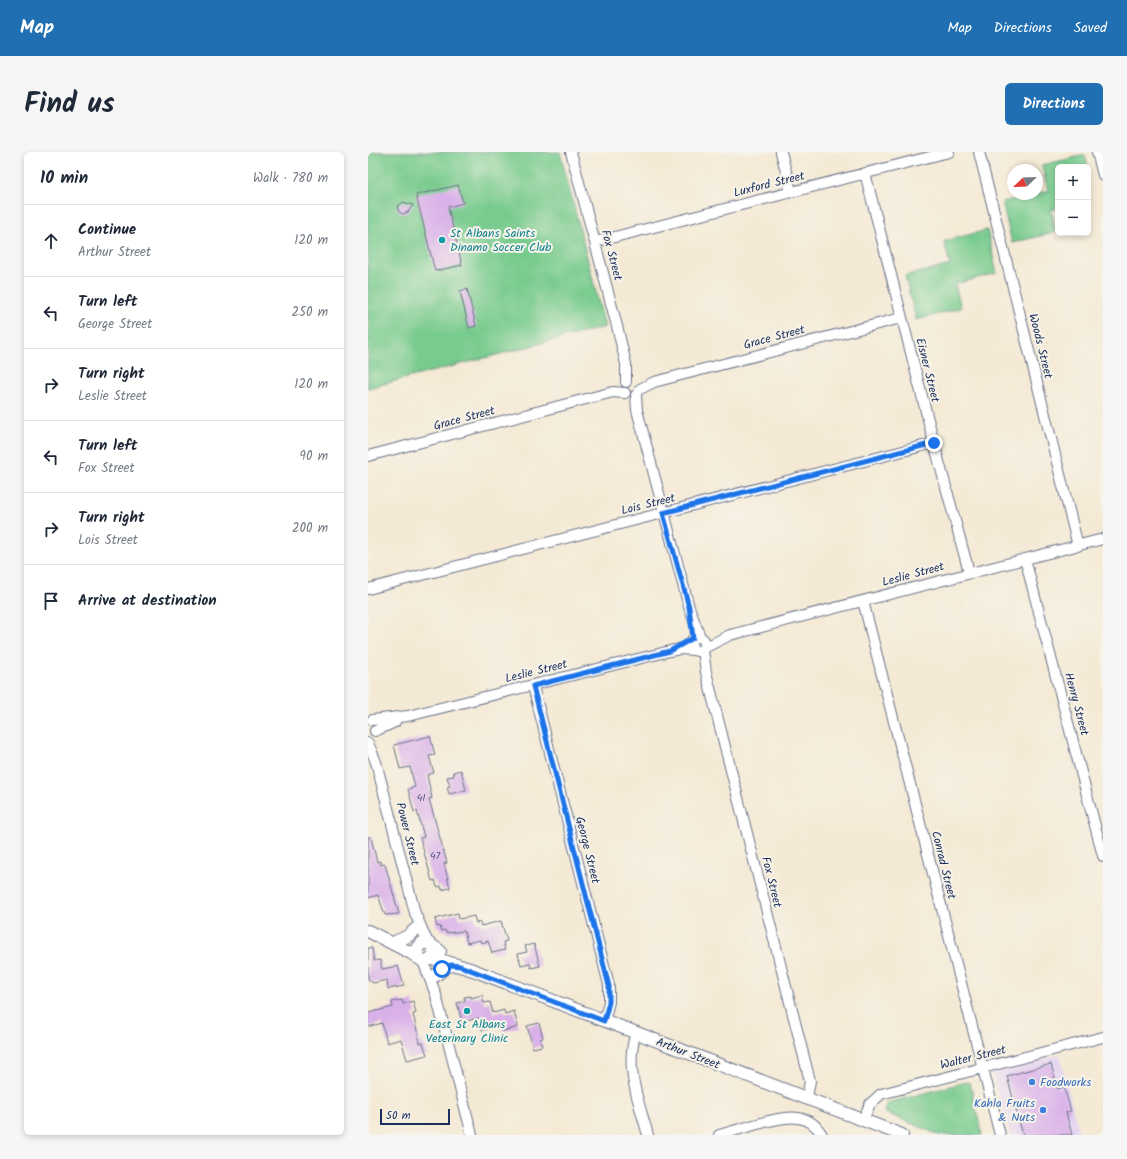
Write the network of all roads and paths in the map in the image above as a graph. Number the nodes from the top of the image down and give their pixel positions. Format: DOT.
graph roads {
  1 [pos="571,152"];
  2 [pos="781,152"];
  3 [pos="949,152"];
  4 [pos="979,152"];
  5 [pos="1097,152"];
  6 [pos="930,154"];
  7 [pos="865,173"];
  8 [pos="1103,175"];
  9 [pos="790,191"];
  10 [pos="595,242"];
  11 [pos="901,318"];
  12 [pos="632,388"];
  13 [pos="934,443"];
  14 [pos="368,456"];
  15 [pos="663,513"];
  16 [pos="1103,539"];
  17 [pos="1078,546"];
  18 [pos="1025,559"];
  19 [pos="969,572"];
  20 [pos="368,589"];
  21 [pos="863,601"];
  22 [pos="730,635"];
  23 [pos="697,638"];
  24 [pos="699,650"];
  25 [pos="670,651"];
  26 [pos="533,686"];
  27 [pos="408,716"];
  28 [pos="370,719"];
  29 [pos="372,733"];
  30 [pos="368,743"];
  31 [pos="376,762"];
  32 [pos="1103,856"];
  33 [pos="415,914"];
  34 [pos="417,928"];
  35 [pos="368,930"];
  36 [pos="397,941"];
  37 [pos="425,952"];
  38 [pos="455,964"];
  39 [pos="473,970"];
  40 [pos="435,976"];
  41 [pos="436,994"];
  42 [pos="604,1021"];
  43 [pos="636,1033"];
  44 [pos="1103,1037"];
  45 [pos="983,1067"];
  46 [pos="807,1098"];
  47 [pos="863,1120"];
  48 [pos="472,1135"];
  49 [pos="648,1135"];
  50 [pos="719,1135"];
  51 [pos="822,1135"];
  52 [pos="902,1135"];
  53 [pos="1000,1135"];
  1 -- 10 [label="street, Fox Street"];
  2 -- 9 [label="street"];
  3 -- 6 [label="street, Luxford Street"];
  4 -- 17 [label="street, Woods Street"];
  5 -- 8 [label="street"];
  6 -- 7 [label="street, Luxford Street"];
  7 -- 9 [label="street, Luxford Street"];
  7 -- 11 [label="street, Eisner Street"];
  9 -- 10 [label="street, Luxford Street"];
  10 -- 12 [label="street, Fox Street"];
  11 -- 12 [label="street, Grace Street"];
  11 -- 13 [label="street, Eisner Street"];
  12 -- 14 [label="street, Grace Street"];
  12 -- 15 [label="street, Fox Street"];
  13 -- 15 [label="street, Lois Street"];
  13 -- 19 [label="street, Eisner Street"];
  15 -- 20 [label="street, Lois Street"];
  15 -- 23 [label="street, Fox Street"];
  16 -- 17 [label="street, Leslie Street"];
  17 -- 18 [label="street, Leslie Street"];
  18 -- 19 [label="street, Leslie Street"];
  18 -- 32 [label="street, Henry Street"];
  19 -- 21 [label="street, Leslie Street"];
  21 -- 22 [label="street, Leslie Street"];
  21 -- 45 [label="street, Conrad Street"];
  22 -- 23 [label="street, Leslie Street"];
  22 -- 24 [label="street, Leslie Street"];
  23 -- 24 [label="street, Fox Street"];
  23 -- 25 [label="street, Leslie Street"];
  24 -- 25 [label="street, Leslie Street"];
  24 -- 46 [label="street, Fox Street"];
  25 -- 26 [label="street, Leslie Street"];
  26 -- 27 [label="street, Leslie Street"];
  26 -- 42 [label="street, George Street"];
  27 -- 28 [label="street, Leslie Street"];
  27 -- 29 [label="street, Leslie Street"];
  28 -- 29 [label="street, Power Street"];
  29 -- 31 [label="street, Power Street"];
  30 -- 31 [label="street, Power Street"];
  31 -- 33 [label="street, Power Street"];
  33 -- 34 [label="street, Power Street"];
  33 -- 37 [label="street, Power Street"];
  34 -- 36 [label="street"];
  34 -- 37 [label="street, Power Street"];
  35 -- 36 [label="street, Arthur Street"];
  35 -- 37 [label="street, Arthur Street"];
  36 -- 37 [label="street, Arthur Street"];
  37 -- 38 [label="street, Arthur Street"];
  37 -- 39 [label="street, Arthur Street"];
  37 -- 40 [label="street, Power Street"];
  37 -- 41 [label="street, Power Street"];
  38 -- 39 [label="street, Arthur Street"];
  38 -- 40 [label="street"];
  39 -- 42 [label="street, Arthur Street"];
  40 -- 41 [label="street, Power Street"];
  41 -- 48 [label="street, Power Street"];
  42 -- 43 [label="street, Arthur Street"];
  43 -- 46 [label="street, Arthur Street"];
  43 -- 49 [label="street"];
  44 -- 45 [label="street, Walter Street"];
  45 -- 47 [label="street, Walter Street"];
  45 -- 53 [label="street, Conrad Street"];
  46 -- 47 [label="street, Arthur Street"];
  47 -- 52 [label="street, Arthur Street"];
  50 -- 51 [label="street"];
}
